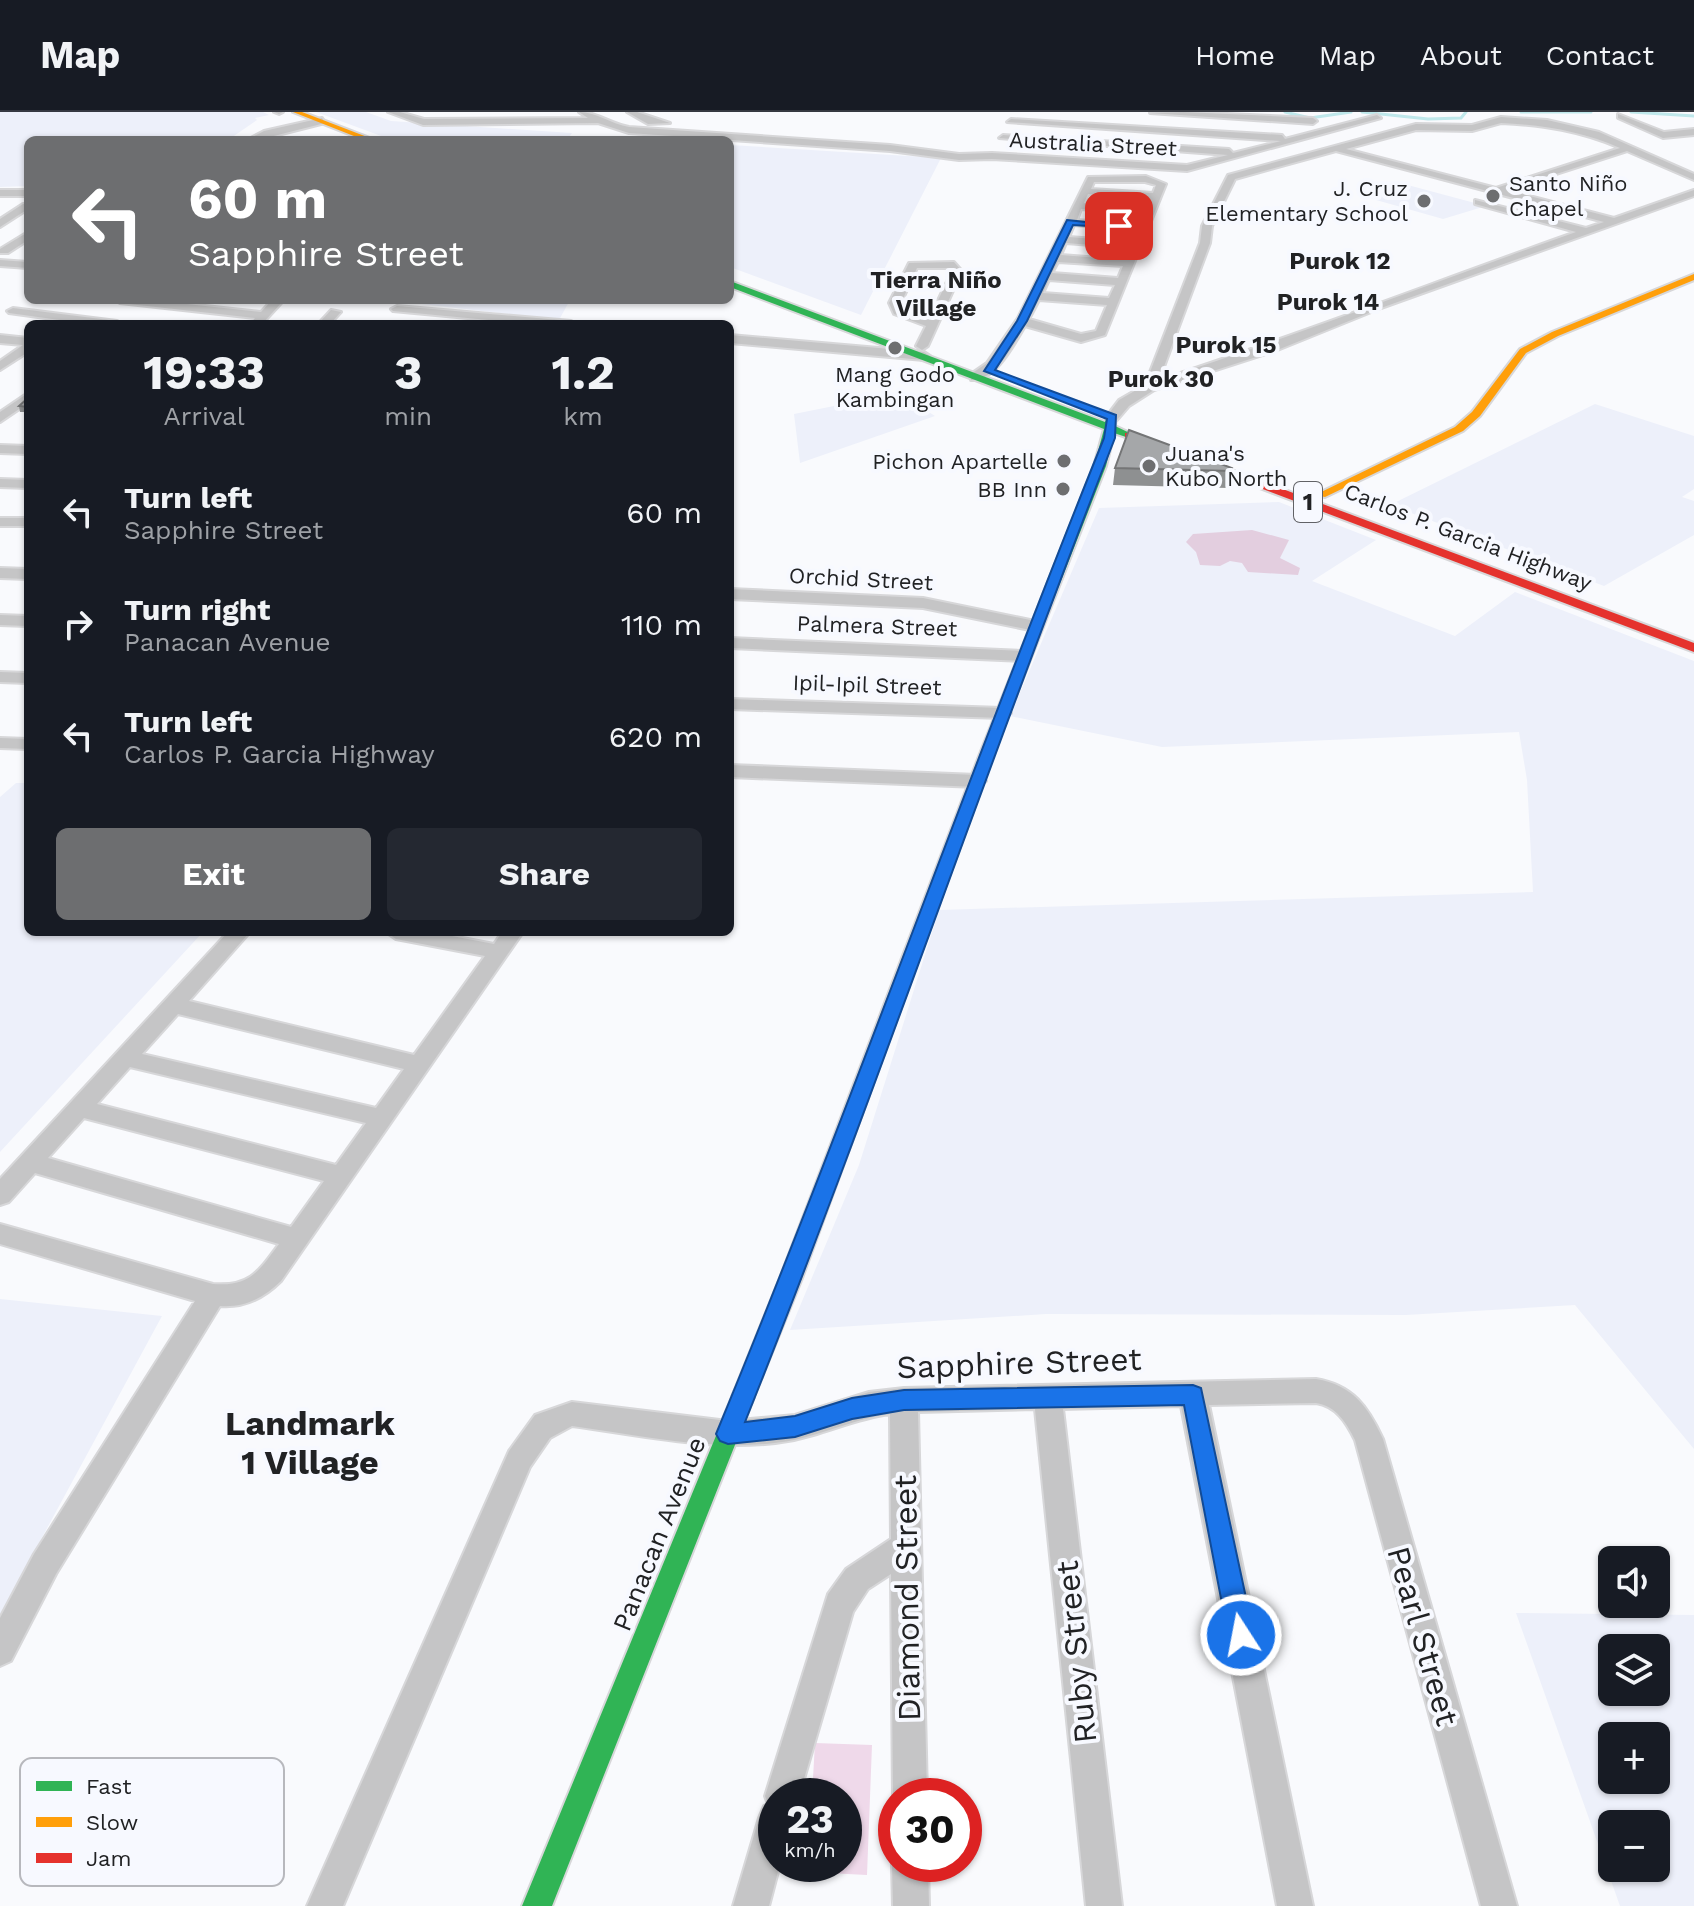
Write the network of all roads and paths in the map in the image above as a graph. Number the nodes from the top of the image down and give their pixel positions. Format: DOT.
graph roads {
  1 [pos="278,112"];
  2 [pos="505,112"];
  3 [pos="583,112"];
  4 [pos="631,112"];
  5 [pos="1016,112"];
  6 [pos="1050,112"];
  7 [pos="1264,112"];
  8 [pos="396,114"];
  9 [pos="1621,116"];
  10 [pos="1377,118"];
  11 [pos="309,119"];
  12 [pos="1081,119"];
  13 [pos="1151,119"];
  14 [pos="1290,119"];
  15 [pos="598,120"];
  16 [pos="1313,121"];
  17 [pos="651,122"];
  18 [pos="1045,124"];
  19 [pos="783,130"];
  20 [pos="641,131"];
  21 [pos="1328,131"];
  22 [pos="831,133"];
  23 [pos="1691,134"];
  24 [pos="260,136"];
  25 [pos="343,136"];
  26 [pos="359,136"];
  27 [pos="724,136"];
  28 [pos="734,137"];
  29 [pos="1002,138"];
  30 [pos="1298,138"];
  31 [pos="774,139"];
  32 [pos="941,143"];
  33 [pos="1273,146"];
  34 [pos="1631,147"];
  35 [pos="1337,149"];
  36 [pos="1248,153"];
  37 [pos="932,154"];
  38 [pos="1694,177"];
  39 [pos="1084,191"];
  40 [pos="1496,191"];
  41 [pos="0,193"];
  42 [pos="24,193"];
  43 [pos="1694,193"];
  44 [pos="1157,196"];
  45 [pos="24,206"];
  46 [pos="1078,206"];
  47 [pos="0,207"];
  48 [pos="24,208"];
  49 [pos="1150,211"];
  50 [pos="1613,221"];
  51 [pos="1070,222"];
  52 [pos="0,224"];
  53 [pos="1143,228"];
  54 [pos="1585,231"];
  55 [pos="24,238"];
  56 [pos="1061,240"];
  57 [pos="1136,245"];
  58 [pos="24,254"];
  59 [pos="1,255"];
  60 [pos="1051,258"];
  61 [pos="1129,263"];
  62 [pos="24,264"];
  63 [pos="1043,276"];
  64 [pos="734,277"];
  65 [pos="1694,277"];
  66 [pos="1122,282"];
  67 [pos="734,285"];
  68 [pos="1034,296"];
  69 [pos="1113,302"];
  70 [pos="24,304"];
  71 [pos="148,304"];
  72 [pos="274,304"];
  73 [pos="397,309"];
  74 [pos="13,311"];
  75 [pos="335,312"];
  76 [pos="0,320"];
  77 [pos="85,320"];
  78 [pos="260,320"];
  79 [pos="328,320"];
  80 [pos="525,320"];
  81 [pos="1022,321"];
  82 [pos="932,324"];
  83 [pos="0,339"];
  84 [pos="734,339"];
  85 [pos="24,343"];
  86 [pos="24,347"];
  87 [pos="926,351"];
  88 [pos="0,366"];
  89 [pos="982,374"];
  90 [pos="1150,387"];
  91 [pos="24,400"];
  92 [pos="0,419"];
  93 [pos="24,421"];
  94 [pos="1112,423"];
  95 [pos="0,449"];
  96 [pos="24,450"];
  97 [pos="1211,460"];
  98 [pos="0,483"];
  99 [pos="24,484"];
  100 [pos="1321,495"];
  101 [pos="0,522"];
  102 [pos="24,522"];
  103 [pos="1423,539"];
  104 [pos="0,573"];
  105 [pos="24,574"];
  106 [pos="734,594"];
  107 [pos="0,620"];
  108 [pos="24,621"];
  109 [pos="1035,626"];
  110 [pos="1694,634"];
  111 [pos="734,643"];
  112 [pos="1694,648"];
  113 [pos="1023,656"];
  114 [pos="0,677"];
  115 [pos="24,678"];
  116 [pos="734,704"];
  117 [pos="1002,713"];
  118 [pos="0,743"];
  119 [pos="24,744"];
  120 [pos="734,771"];
  121 [pos="977,781"];
  122 [pos="236,936"];
  123 [pos="440,936"];
  124 [pos="506,942"];
  125 [pos="173,1005"];
  126 [pos="125,1058"];
  127 [pos="420,1065"];
  128 [pos="79,1108"];
  129 [pos="382,1118"];
  130 [pos="30,1162"];
  131 [pos="342,1176"];
  132 [pos="0,1195"];
  133 [pos="0,1234"];
  134 [pos="297,1239"];
  135 [pos="213,1295"];
  136 [pos="1316,1391"];
  137 [pos="1193,1395"];
  138 [pos="1048,1398"];
  139 [pos="904,1400"];
  140 [pos="728,1434"];
  141 [pos="907,1546"];
  142 [pos="0,1650"];
  143 [pos="787,1778"];
  144 [pos="910,1778"];
  145 [pos="758,1881"];
  146 [pos="910,1882"];
  147 [pos="325,1906"];
  148 [pos="537,1906"];
  149 [pos="751,1906"];
  150 [pos="911,1906"];
  151 [pos="1104,1906"];
  152 [pos="1295,1906"];
  153 [pos="1499,1906"];
  1 -- 11 [label="main road"];
  2 -- 8 [label="street"];
  3 -- 15 [label="street"];
  4 -- 17 [label="street"];
  5 -- 29 [label="street"];
  6 -- 18 [label="street"];
  7 -- 14 [label="street"];
  8 -- 15 [label="street"];
  9 -- 23 [label="street"];
  10 -- 21 [label="street"];
  11 -- 24 [label="street"];
  11 -- 25 [label="main road"];
  11 -- 26 [label="main road"];
  12 -- 13 [label="street"];
  12 -- 18 [label="street"];
  13 -- 14 [label="street"];
  13 -- 21 [label="street"];
  13 -- 30 [label="street"];
  14 -- 16 [label="street"];
  15 -- 20 [label="street"];
  17 -- 19 [label="street"];
  17 -- 20 [label="street"];
  18 -- 29 [label="street"];
  19 -- 22 [label="street"];
  19 -- 31 [label="street"];
  20 -- 27 [label="street"];
  21 -- 30 [label="street"];
  28 -- 31 [label="street"];
  29 -- 33 [label="street"];
  29 -- 36 [label="street"];
  29 -- 36 [label="street"];
  29 -- 37 [label="street"];
  30 -- 33 [label="street"];
  31 -- 37 [label="street"];
  32 -- 37 [label="street"];
  33 -- 36 [label="street"];
  34 -- 35 [label="street"];
  34 -- 38 [label="street"];
  34 -- 40 [label="street"];
  35 -- 40 [label="street"];
  35 -- 90 [label="street"];
  39 -- 44 [label="street"];
  39 -- 44 [label="street"];
  39 -- 46 [label="street"];
  40 -- 50 [label="street"];
  40 -- 54 [label="street"];
  41 -- 42 [label="street"];
  43 -- 50 [label="street"];
  44 -- 49 [label="street"];
  45 -- 47 [label="street"];
  46 -- 49 [label="street"];
  46 -- 51 [label="street"];
  48 -- 52 [label="street"];
  49 -- 53 [label="street"];
  50 -- 54 [label="street"];
  51 -- 53 [label="street"];
  51 -- 56 [label="street"];
  53 -- 57 [label="street"];
  54 -- 90 [label="street"];
  55 -- 59 [label="street"];
  56 -- 57 [label="street"];
  56 -- 60 [label="street"];
  57 -- 61 [label="street"];
  58 -- 59 [label="street"];
  59 -- 62 [label="street"];
  60 -- 61 [label="street"];
  60 -- 63 [label="street"];
  61 -- 66 [label="street"];
  63 -- 66 [label="street"];
  63 -- 68 [label="street"];
  64 -- 87 [label="main road, Carlos P. Garcia Highway / 1"];
  65 -- 100 [label="main road"];
  66 -- 69 [label="street"];
  67 -- 87 [label="main road, Carlos P. Garcia Highway / 1"];
  68 -- 69 [label="street"];
  68 -- 81 [label="street"];
  69 -- 81 [label="street"];
  70 -- 74 [label="street"];
  71 -- 78 [label="street"];
  72 -- 78 [label="street"];
  73 -- 80 [label="street"];
  74 -- 76 [label="street"];
  74 -- 77 [label="street"];
  75 -- 79 [label="street"];
  81 -- 89 [label="street"];
  82 -- 82 [label="street"];
  82 -- 87 [label="street"];
  83 -- 85 [label="street"];
  84 -- 87 [label="street"];
  86 -- 88 [label="street"];
  87 -- 89 [label="main road, Carlos P. Garcia Highway / 1"];
  89 -- 94 [label="main road, Carlos P. Garcia Highway / 1"];
  90 -- 94 [label="street"];
  91 -- 92 [label="street"];
  92 -- 93 [label="street"];
  94 -- 97 [label="main road, Carlos P. Garcia Highway / 1"];
  94 -- 109 [label="main road, Panacan Avenue"];
  95 -- 96 [label="street"];
  97 -- 100 [label="main road, Carlos P. Garcia Highway / 1"];
  97 -- 103 [label="main road, Carlos P. Garcia Highway / 1"];
  98 -- 99 [label="street"];
  100 -- 103 [label="main road, Carlos P. Garcia Highway / 1"];
  101 -- 102 [label="street"];
  103 -- 110 [label="main road, Carlos P. Garcia Highway / 1"];
  103 -- 112 [label="main road, Carlos P. Garcia Highway / 1"];
  104 -- 105 [label="street"];
  106 -- 109 [label="street, Orchid Street"];
  107 -- 108 [label="street"];
  109 -- 113 [label="main road, Panacan Avenue"];
  111 -- 113 [label="street, Palmera Street"];
  113 -- 117 [label="main road, Panacan Avenue"];
  114 -- 115 [label="street"];
  116 -- 117 [label="street, Ipil-Ipil Street"];
  117 -- 121 [label="main road, Panacan Avenue"];
  118 -- 119 [label="street"];
  120 -- 121 [label="street"];
  121 -- 140 [label="main road, Panacan Avenue"];
  122 -- 125 [label="street"];
  123 -- 124 [label="street"];
  124 -- 127 [label="street"];
  125 -- 126 [label="street"];
  125 -- 127 [label="street"];
  126 -- 128 [label="street"];
  126 -- 129 [label="street"];
  127 -- 129 [label="street"];
  128 -- 130 [label="street"];
  128 -- 131 [label="street"];
  129 -- 131 [label="street"];
  130 -- 132 [label="street"];
  130 -- 134 [label="street"];
  131 -- 134 [label="street"];
  133 -- 135 [label="street"];
  134 -- 135 [label="street"];
  135 -- 142 [label="street"];
  136 -- 137 [label="street, Sapphire Street"];
  136 -- 153 [label="street, Pearl Street"];
  137 -- 138 [label="street, Sapphire Street"];
  137 -- 152 [label="street"];
  138 -- 139 [label="street, Sapphire Street"];
  138 -- 151 [label="street, Ruby Street"];
  139 -- 140 [label="street, Sapphire Street"];
  139 -- 141 [label="street, Diamond Street"];
  140 -- 147 [label="street, Sapphire Street"];
  140 -- 148 [label="main road, Panacan Avenue"];
  141 -- 143 [label="street"];
  141 -- 144 [label="street, Diamond Street"];
  145 -- 149 [label="street"];
  146 -- 150 [label="street"];
}
